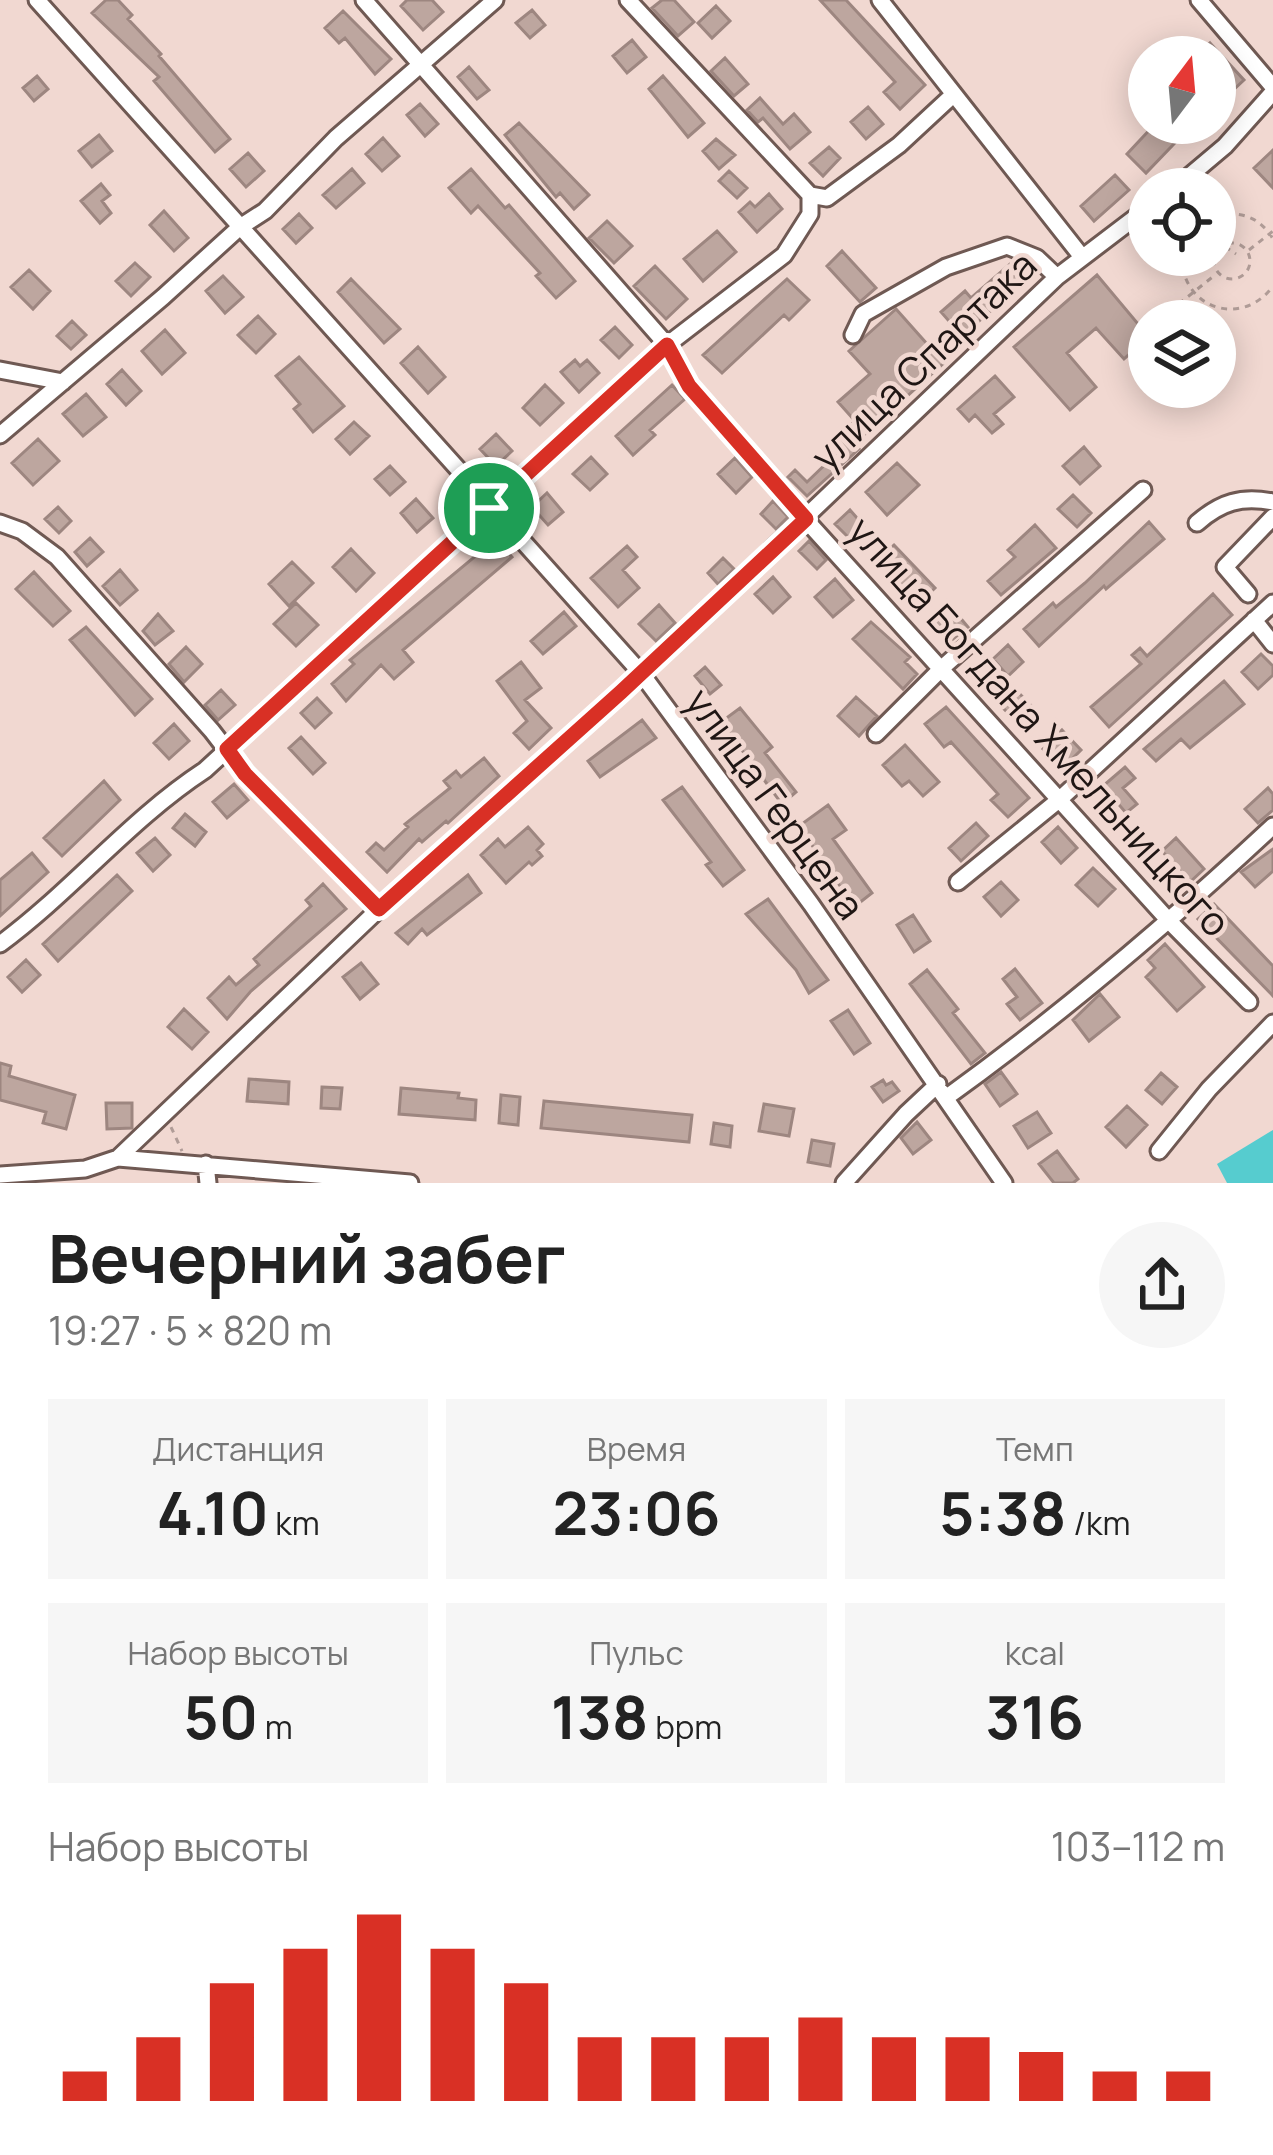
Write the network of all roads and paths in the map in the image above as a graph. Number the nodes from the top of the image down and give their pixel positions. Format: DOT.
graph roads {
  1 [pos="37,0"];
  2 [pos="364,0"];
  3 [pos="495,0"];
  4 [pos="628,0"];
  5 [pos="880,0"];
  6 [pos="1199,0"];
  7 [pos="421,64"];
  8 [pos="1273,90"];
  9 [pos="954,94"];
  10 [pos="1199,168"];
  11 [pos="810,195"];
  12 [pos="1236,215"];
  13 [pos="1128,222"];
  14 [pos="240,227"];
  15 [pos="1272,236"];
  16 [pos="1236,244"];
  17 [pos="1247,251"];
  18 [pos="1082,256"];
  19 [pos="1185,276"];
  20 [pos="1214,276"];
  21 [pos="1223,276"];
  22 [pos="1057,277"];
  23 [pos="1273,286"];
  24 [pos="1194,293"];
  25 [pos="1185,300"];
  26 [pos="854,335"];
  27 [pos="667,345"];
  28 [pos="0,370"];
  29 [pos="63,382"];
  30 [pos="0,435"];
  31 [pos="1143,490"];
  32 [pos="1273,502"];
  33 [pos="489,508"];
  34 [pos="1273,517"];
  35 [pos="806,519"];
  36 [pos="0,523"];
  37 [pos="1197,524"];
  38 [pos="1248,594"];
  39 [pos="1273,603"];
  40 [pos="1254,620"];
  41 [pos="1273,644"];
  42 [pos="943,667"];
  43 [pos="641,674"];
  44 [pos="876,734"];
  45 [pos="227,749"];
  46 [pos="1060,799"];
  47 [pos="1273,826"];
  48 [pos="958,882"];
  49 [pos="379,909"];
  50 [pos="1170,922"];
  51 [pos="0,944"];
  52 [pos="1249,1002"];
  53 [pos="1273,1024"];
  54 [pos="943,1091"];
  55 [pos="167,1109"];
  56 [pos="152,1127"];
  57 [pos="1159,1151"];
  58 [pos="118,1158"];
  59 [pos="156,1160"];
  60 [pos="198,1163"];
  61 [pos="0,1175"];
  62 [pos="208,1183"];
  63 [pos="410,1183"];
  64 [pos="844,1183"];
  65 [pos="1004,1183"];
  1 -- 14 [label="street, улица Герцена"];
  2 -- 7 [label="street, улица Богдана Хмельницкого"];
  3 -- 7 [label="street"];
  4 -- 11 [label="street"];
  5 -- 9 [label="street"];
  6 -- 8 [label="street"];
  7 -- 14 [label="street"];
  7 -- 27 [label="street, улица Богдана Хмельницкого"];
  8 -- 10 [label="street"];
  9 -- 11 [label="street"];
  9 -- 18 [label="street"];
  11 -- 27 [label="street"];
  12 -- 15 [label="path"];
  13 -- 18 [label="street, улица Спартака"];
  14 -- 29 [label="street"];
  14 -- 33 [label="street, улица Герцена"];
  15 -- 17 [label="path"];
  16 -- 17 [label="path"];
  17 -- 21 [label="path"];
  18 -- 22 [label="street, улица Спартака"];
  19 -- 24 [label="path"];
  20 -- 24 [label="path"];
  22 -- 26 [label="street"];
  22 -- 35 [label="street, улица Спартака"];
  23 -- 24 [label="path"];
  24 -- 25 [label="path"];
  27 -- 33 [label="street"];
  27 -- 35 [label="street, улица Богдана Хмельницкого"];
  28 -- 29 [label="street"];
  29 -- 30 [label="street"];
  31 -- 42 [label="street"];
  32 -- 37 [label="street"];
  33 -- 43 [label="street, улица Герцена"];
  33 -- 45 [label="street"];
  34 -- 38 [label="street"];
  35 -- 42 [label="street, улица Богдана Хмельницкого"];
  35 -- 43 [label="street, улица Спартака"];
  36 -- 45 [label="street"];
  39 -- 40 [label="street"];
  40 -- 41 [label="street"];
  40 -- 46 [label="street"];
  42 -- 44 [label="street"];
  42 -- 46 [label="street, улица Богдана Хмельницкого"];
  43 -- 49 [label="street, улица Спартака"];
  43 -- 54 [label="street, улица Герцена"];
  45 -- 49 [label="street"];
  45 -- 51 [label="street"];
  46 -- 48 [label="street"];
  46 -- 50 [label="street, улица Богдана Хмельницкого"];
  47 -- 50 [label="street"];
  49 -- 55 [label="street, улица Спартака"];
  50 -- 52 [label="street, улица Богдана Хмельницкого"];
  50 -- 54 [label="street"];
  53 -- 57 [label="street"];
  54 -- 64 [label="street"];
  54 -- 65 [label="street, улица Герцена"];
  55 -- 56 [label="street, улица Спартака"];
  55 -- 60 [label="path"];
  56 -- 58 [label="street, улица Спартака"];
  56 -- 59 [label="street"];
  58 -- 59 [label="street"];
  58 -- 61 [label="street"];
  59 -- 60 [label="street"];
  60 -- 62 [label="street"];
  60 -- 63 [label="street"];
}
